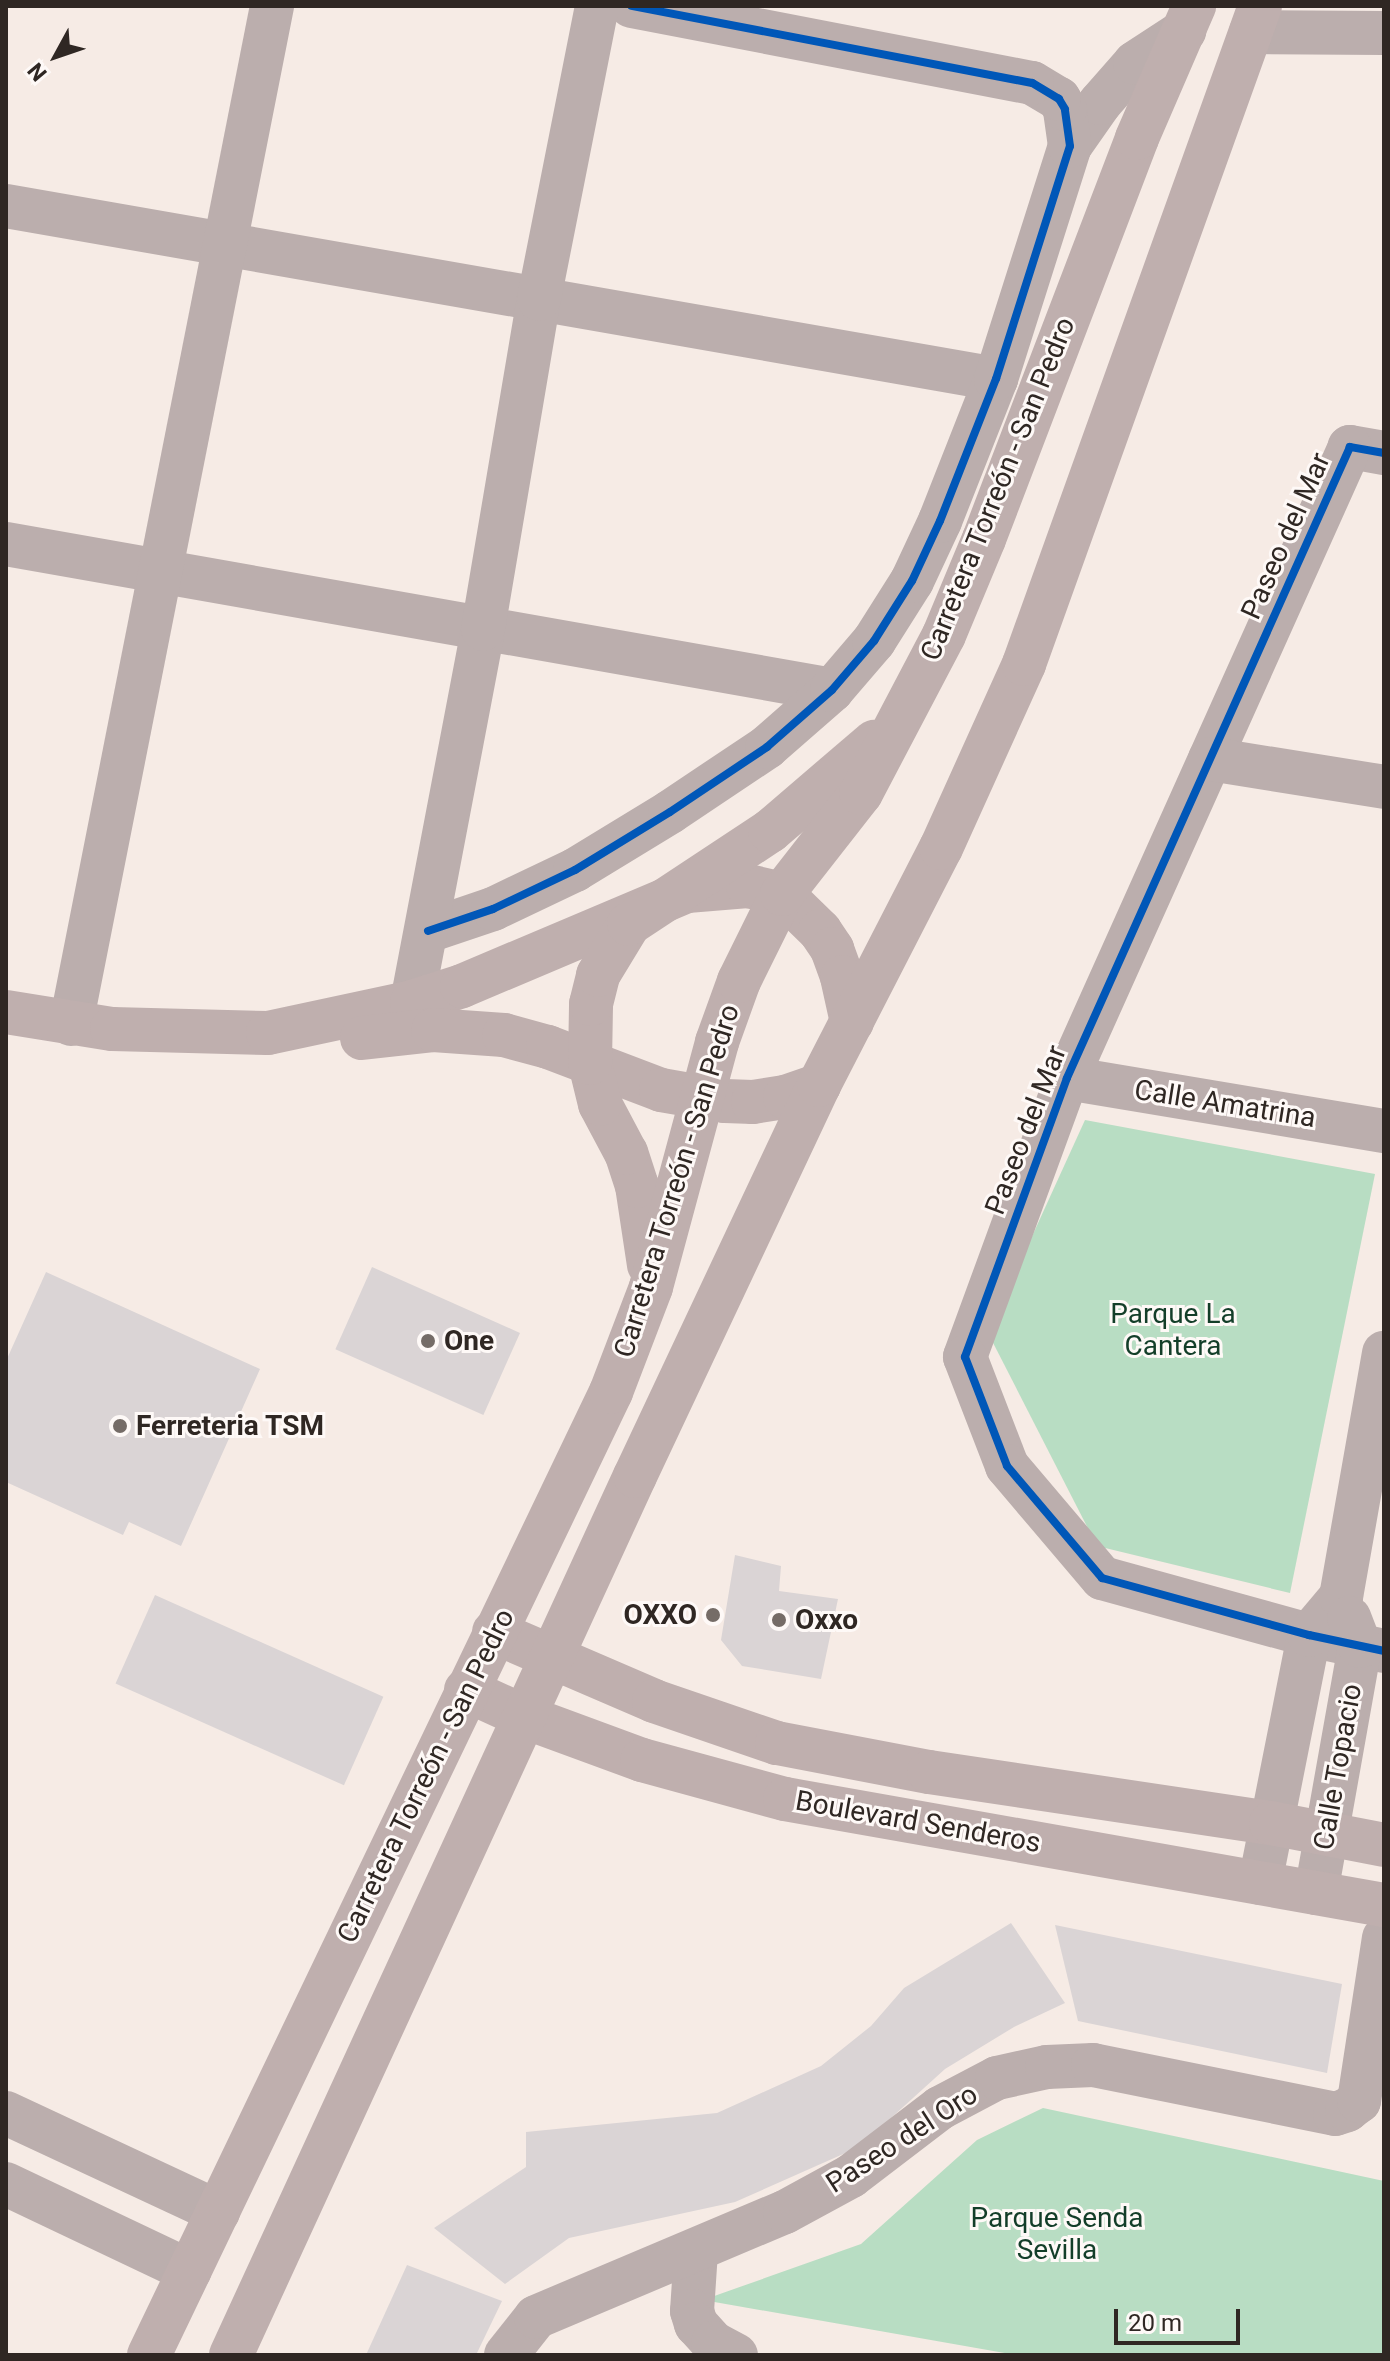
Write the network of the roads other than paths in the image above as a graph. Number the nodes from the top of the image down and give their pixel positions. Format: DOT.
graph roads {
  1 [pos="272,6"];
  2 [pos="597,6"];
  3 [pos="631,6"];
  4 [pos="1256,17"];
  5 [pos="1189,18"];
  6 [pos="1384,33"];
  7 [pos="1070,146"];
  8 [pos="6,206"];
  9 [pos="225,244"];
  10 [pos="539,299"];
  11 [pos="996,379"];
  12 [pos="1384,453"];
  13 [pos="6,544"];
  14 [pos="161,572"];
  15 [pos="483,629"];
  16 [pos="832,690"];
  17 [pos="902,716"];
  18 [pos="1210,759"];
  19 [pos="1384,787"];
  20 [pos="782,894"];
  21 [pos="667,897"];
  22 [pos="428,931"];
  23 [pos="412,1002"];
  24 [pos="6,1012"];
  25 [pos="852,1022"];
  26 [pos="71,1024"];
  27 [pos="268,1033"];
  28 [pos="590,1063"];
  29 [pos="1067,1078"];
  30 [pos="819,1085"];
  31 [pos="703,1098"];
  32 [pos="1384,1131"];
  33 [pos="651,1287"];
  34 [pos="1384,1353"];
  35 [pos="1341,1597"];
  36 [pos="494,1632"];
  37 [pos="1309,1635"];
  38 [pos="1372,1648"];
  39 [pos="552,1658"];
  40 [pos="466,1690"];
  41 [pos="525,1717"];
  42 [pos="1271,1823"];
  43 [pos="1326,1833"];
  44 [pos="1384,1845"];
  45 [pos="1260,1883"];
  46 [pos="1316,1893"];
  47 [pos="1384,1905"];
  48 [pos="1384,1938"];
  49 [pos="6,2113"];
  50 [pos="6,2184"];
  51 [pos="218,2212"];
  52 [pos="696,2251"];
  53 [pos="189,2271"];
  54 [pos="149,2355"];
  55 [pos="231,2355"];
  56 [pos="506,2355"];
  57 [pos="736,2355"];
  1 -- 9 [label="street"];
  2 -- 10 [label="street"];
  3 -- 7 [label="street"];
  4 -- 6 [label="street"];
  4 -- 25 [label="main road"];
  5 -- 7 [label="street"];
  5 -- 17 [label="main road, Carretera Torreón - San Pedro"];
  7 -- 11 [label="street"];
  8 -- 9 [label="street"];
  9 -- 10 [label="street"];
  9 -- 14 [label="street"];
  10 -- 11 [label="street"];
  10 -- 15 [label="street"];
  11 -- 16 [label="street"];
  12 -- 18 [label="street, Paseo del Mar"];
  13 -- 14 [label="street"];
  14 -- 15 [label="street"];
  14 -- 26 [label="street"];
  15 -- 16 [label="street"];
  15 -- 22 [label="street"];
  16 -- 22 [label="street"];
  17 -- 20 [label="main road, Carretera Torreón - San Pedro"];
  17 -- 21 [label="main road"];
  18 -- 19 [label="street"];
  18 -- 29 [label="street, Paseo del Mar"];
  20 -- 21 [label="main road"];
  20 -- 25 [label="main road"];
  20 -- 31 [label="main road, Carretera Torreón - San Pedro"];
  21 -- 23 [label="main road"];
  21 -- 28 [label="main road"];
  22 -- 23 [label="street"];
  23 -- 27 [label="main road"];
  24 -- 26 [label="main road"];
  25 -- 30 [label="main road"];
  26 -- 27 [label="main road"];
  27 -- 28 [label="main road"];
  28 -- 31 [label="main road"];
  28 -- 33 [label="main road"];
  29 -- 32 [label="street, Calle Amatrina"];
  29 -- 37 [label="street, Paseo del Mar"];
  30 -- 31 [label="main road"];
  30 -- 39 [label="main road"];
  31 -- 33 [label="main road, Carretera Torreón - San Pedro"];
  33 -- 36 [label="main road, Carretera Torreón - San Pedro"];
  34 -- 35 [label="street"];
  35 -- 37 [label="street, Calle Topacio"];
  35 -- 38 [label="street, Calle Topacio"];
  36 -- 39 [label="main road, Boulevard Senderos"];
  36 -- 40 [label="main road, Carretera Torreón - San Pedro"];
  37 -- 38 [label="street, Paseo del Mar"];
  37 -- 42 [label="street, Calle Topacio"];
  38 -- 43 [label="street, Calle Topacio"];
  39 -- 41 [label="main road"];
  39 -- 42 [label="main road, Boulevard Senderos"];
  40 -- 41 [label="main road, Boulevard Senderos"];
  40 -- 51 [label="main road, Carretera Torreón - San Pedro"];
  41 -- 45 [label="main road, Boulevard Senderos"];
  41 -- 55 [label="main road"];
  42 -- 43 [label="main road, Boulevard Senderos"];
  42 -- 45 [label="street, Calle Topacio"];
  43 -- 44 [label="main road, Boulevard Senderos"];
  43 -- 46 [label="street, Calle Topacio"];
  45 -- 46 [label="main road, Boulevard Senderos"];
  46 -- 47 [label="main road, Boulevard Senderos"];
  48 -- 52 [label="street, Paseo del Oro"];
  49 -- 51 [label="street"];
  50 -- 53 [label="street"];
  51 -- 53 [label="main road, Carretera Torreón - San Pedro"];
  52 -- 56 [label="street, Paseo del Oro"];
  52 -- 57 [label="street"];
  53 -- 54 [label="main road, Carretera Torreón - San Pedro"];
}
